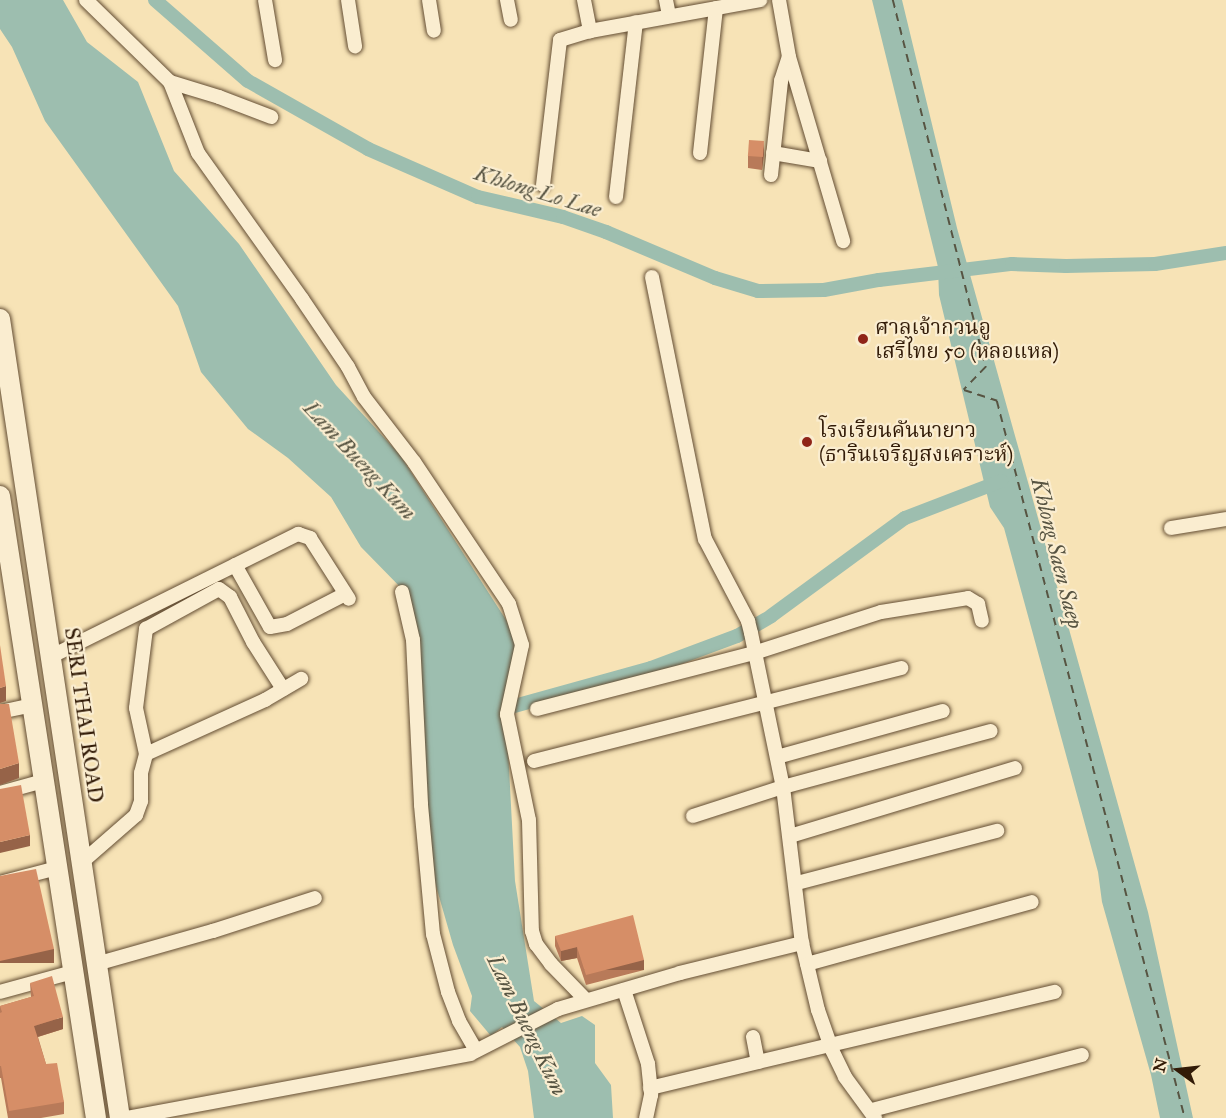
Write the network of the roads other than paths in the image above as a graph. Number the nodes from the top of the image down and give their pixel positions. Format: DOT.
graph roads {
  1 [pos="86,0"];
  2 [pos="265,0"];
  3 [pos="348,0"];
  4 [pos="429,0"];
  5 [pos="507,0"];
  6 [pos="584,0"];
  7 [pos="666,0"];
  8 [pos="760,0"];
  9 [pos="778,0"];
  10 [pos="744,2"];
  11 [pos="716,8"];
  12 [pos="669,16"];
  13 [pos="511,20"];
  14 [pos="636,22"];
  15 [pos="434,31"];
  16 [pos="590,31"];
  17 [pos="355,46"];
  18 [pos="789,57"];
  19 [pos="276,60"];
  20 [pos="170,82"];
  21 [pos="271,117"];
  22 [pos="700,153"];
  23 [pos="773,153"];
  24 [pos="820,161"];
  25 [pos="771,175"];
  26 [pos="543,185"];
  27 [pos="616,197"];
  28 [pos="843,241"];
  29 [pos="652,277"];
  30 [pos="0,319"];
  31 [pos="0,496"];
  32 [pos="2,516"];
  33 [pos="1226,519"];
  34 [pos="1171,528"];
  35 [pos="235,565"];
  36 [pos="402,592"];
  37 [pos="982,621"];
  38 [pos="754,653"];
  39 [pos="52,656"];
  40 [pos="901,668"];
  41 [pos="301,679"];
  42 [pos="283,689"];
  43 [pos="765,702"];
  44 [pos="32,705"];
  45 [pos="537,709"];
  46 [pos="943,711"];
  47 [pos="0,712"];
  48 [pos="991,731"];
  49 [pos="146,754"];
  50 [pos="777,757"];
  51 [pos="534,761"];
  52 [pos="1015,768"];
  53 [pos="43,781"];
  54 [pos="783,787"];
  55 [pos="0,793"];
  56 [pos="693,816"];
  57 [pos="997,831"];
  58 [pos="790,836"];
  59 [pos="81,863"];
  60 [pos="57,868"];
  61 [pos="0,883"];
  62 [pos="797,884"];
  63 [pos="315,898"];
  64 [pos="1032,902"];
  65 [pos="802,943"];
  66 [pos="96,964"];
  67 [pos="807,964"];
  68 [pos="73,972"];
  69 [pos="624,990"];
  70 [pos="0,992"];
  71 [pos="1055,992"];
  72 [pos="586,1000"];
  73 [pos="753,1037"];
  74 [pos="830,1044"];
  75 [pos="478,1049"];
  76 [pos="1082,1055"];
  77 [pos="759,1062"];
  78 [pos="650,1088"];
  79 [pos="873,1114"];
  80 [pos="96,1118"];
  81 [pos="120,1118"];
  82 [pos="126,1118"];
  83 [pos="646,1118"];
  1 -- 20 [label="street"];
  2 -- 19 [label="street"];
  3 -- 17 [label="street"];
  4 -- 15 [label="street"];
  5 -- 13 [label="street"];
  6 -- 16 [label="street"];
  7 -- 12 [label="street"];
  8 -- 10 [label="street"];
  9 -- 18 [label="street"];
  10 -- 11 [label="street"];
  11 -- 12 [label="street"];
  11 -- 22 [label="street"];
  12 -- 14 [label="street"];
  14 -- 16 [label="street"];
  14 -- 27 [label="street"];
  16 -- 26 [label="street"];
  18 -- 23 [label="street"];
  18 -- 24 [label="street"];
  20 -- 21 [label="street"];
  20 -- 72 [label="street"];
  23 -- 24 [label="street"];
  23 -- 25 [label="street"];
  24 -- 28 [label="street"];
  29 -- 38 [label="street"];
  30 -- 39 [label="main road, SERI THAI ROAD"];
  31 -- 32 [label="main road"];
  32 -- 44 [label="main road"];
  33 -- 34 [label="street"];
  35 -- 35 [label="street"];
  35 -- 39 [label="street"];
  36 -- 75 [label="street"];
  37 -- 38 [label="street"];
  38 -- 43 [label="street"];
  38 -- 45 [label="street"];
  39 -- 59 [label="main road, SERI THAI ROAD"];
  40 -- 43 [label="street"];
  41 -- 42 [label="street"];
  42 -- 49 [label="street"];
  42 -- 49 [label="street"];
  43 -- 50 [label="street"];
  43 -- 51 [label="street"];
  44 -- 47 [label="street"];
  44 -- 53 [label="main road"];
  46 -- 50 [label="street"];
  48 -- 54 [label="street"];
  49 -- 59 [label="street"];
  50 -- 54 [label="street"];
  52 -- 58 [label="street"];
  53 -- 55 [label="street"];
  53 -- 60 [label="main road"];
  54 -- 56 [label="street"];
  54 -- 58 [label="street"];
  57 -- 62 [label="street"];
  58 -- 62 [label="street"];
  59 -- 66 [label="main road, SERI THAI ROAD"];
  60 -- 61 [label="street"];
  60 -- 68 [label="main road"];
  62 -- 65 [label="street"];
  63 -- 66 [label="street"];
  64 -- 67 [label="street"];
  65 -- 67 [label="street"];
  65 -- 69 [label="street"];
  66 -- 81 [label="main road, SERI THAI ROAD"];
  67 -- 74 [label="street"];
  68 -- 70 [label="street"];
  68 -- 80 [label="main road"];
  69 -- 72 [label="street"];
  69 -- 78 [label="street"];
  71 -- 74 [label="street"];
  72 -- 75 [label="street"];
  73 -- 77 [label="street"];
  74 -- 77 [label="street"];
  74 -- 79 [label="street"];
  75 -- 82 [label="street"];
  76 -- 79 [label="street"];
  77 -- 78 [label="street"];
  78 -- 83 [label="street"];
}
